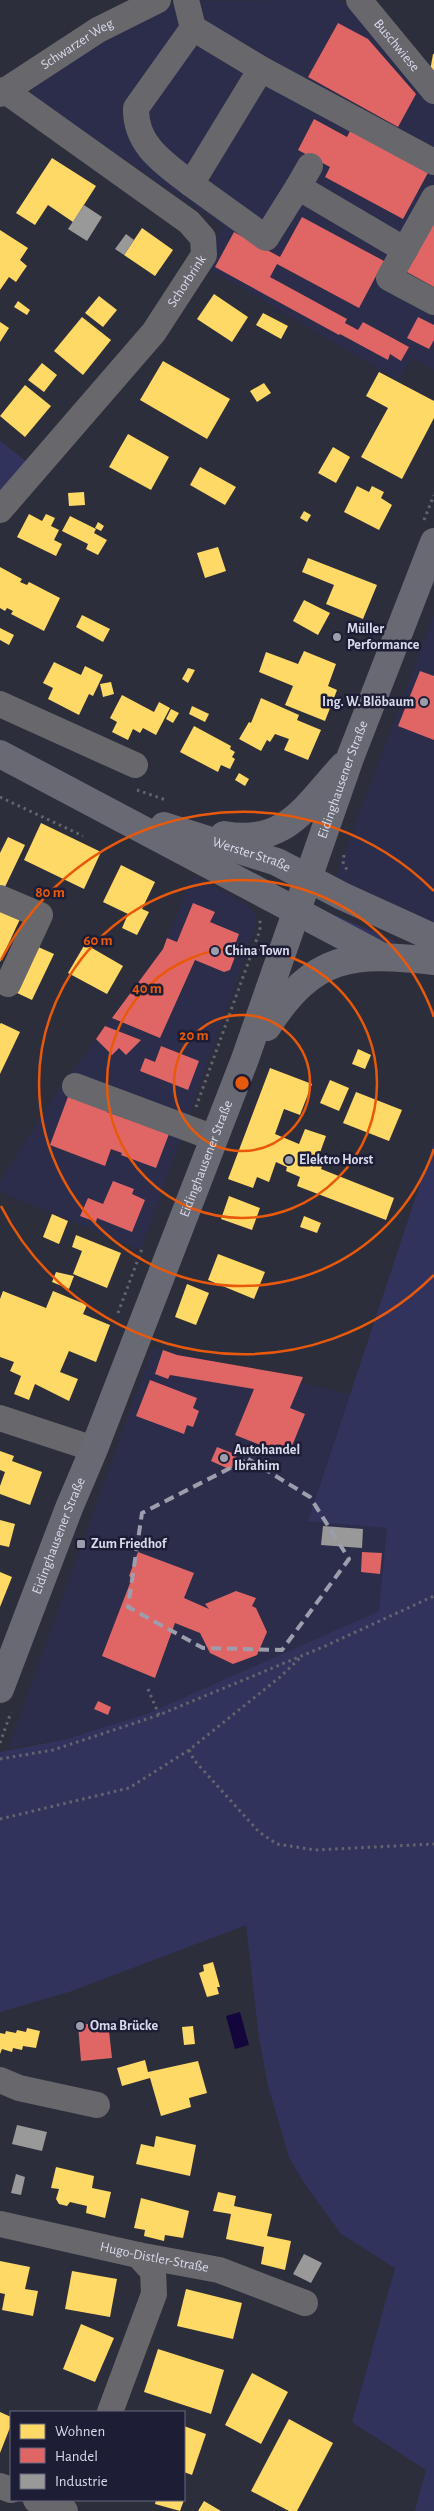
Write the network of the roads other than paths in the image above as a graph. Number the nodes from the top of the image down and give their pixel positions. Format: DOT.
graph roads {
  1 [pos="186,0"];
  2 [pos="359,0"];
  3 [pos="148,1"];
  4 [pos="193,28"];
  5 [pos="261,69"];
  6 [pos="434,91"];
  7 [pos="2,92"];
  8 [pos="434,162"];
  9 [pos="191,184"];
  10 [pos="434,198"];
  11 [pos="405,250"];
  12 [pos="434,302"];
  13 [pos="0,510"];
  14 [pos="434,542"];
  15 [pos="0,704"];
  16 [pos="0,754"];
  17 [pos="350,758"];
  18 [pos="135,765"];
  19 [pos="63,786"];
  20 [pos="147,820"];
  21 [pos="308,877"];
  22 [pos="0,898"];
  23 [pos="296,912"];
  24 [pos="434,938"];
  25 [pos="381,956"];
  26 [pos="434,961"];
  27 [pos="8,984"];
  28 [pos="245,1060"];
  29 [pos="74,1086"];
  30 [pos="214,1138"];
  31 [pos="0,1418"];
  32 [pos="94,1449"];
  33 [pos="0,1689"];
  34 [pos="0,2080"];
  35 [pos="0,2099"];
  36 [pos="97,2105"];
  37 [pos="42,2108"];
  38 [pos="0,2224"];
  39 [pos="138,2255"];
  40 [pos="305,2303"];
  41 [pos="110,2411"];
  42 [pos="39,2501"];
  43 [pos="65,2511"];
  1 -- 4 [label="street"];
  2 -- 6 [label="street, Buschwiese"];
  3 -- 7 [label="street, Schwarzer Weg"];
  4 -- 5 [label="street"];
  4 -- 9 [label="street"];
  5 -- 8 [label="street"];
  5 -- 9 [label="street"];
  7 -- 13 [label="street, Schorbrink"];
  9 -- 11 [label="street"];
  10 -- 11 [label="street"];
  11 -- 12 [label="street"];
  14 -- 17 [label="main road, Eidinghausener Straße"];
  15 -- 18 [label="street"];
  16 -- 19 [label="main road, Werster Straße"];
  17 -- 20 [label="main road"];
  17 -- 21 [label="main road, Eidinghausener Straße"];
  19 -- 20 [label="main road, Werster Straße"];
  19 -- 23 [label="main road, Werster Straße"];
  20 -- 21 [label="main road, Werster Straße"];
  21 -- 23 [label="main road, Eidinghausener Straße"];
  21 -- 24 [label="main road, Werster Straße"];
  22 -- 27 [label="street"];
  23 -- 25 [label="main road, Werster Straße"];
  23 -- 28 [label="main road, Eidinghausener Straße"];
  25 -- 26 [label="main road"];
  25 -- 28 [label="main road"];
  28 -- 30 [label="main road, Eidinghausener Straße"];
  29 -- 30 [label="street"];
  30 -- 32 [label="main road, Eidinghausener Straße"];
  31 -- 32 [label="street"];
  32 -- 33 [label="main road, Eidinghausener Straße"];
  34 -- 36 [label="street"];
  35 -- 37 [label="street"];
  38 -- 39 [label="street, Hugo-Distler-Straße"];
  39 -- 40 [label="street, Hugo-Distler-Straße"];
  39 -- 41 [label="street"];
  42 -- 43 [label="street"];
}
